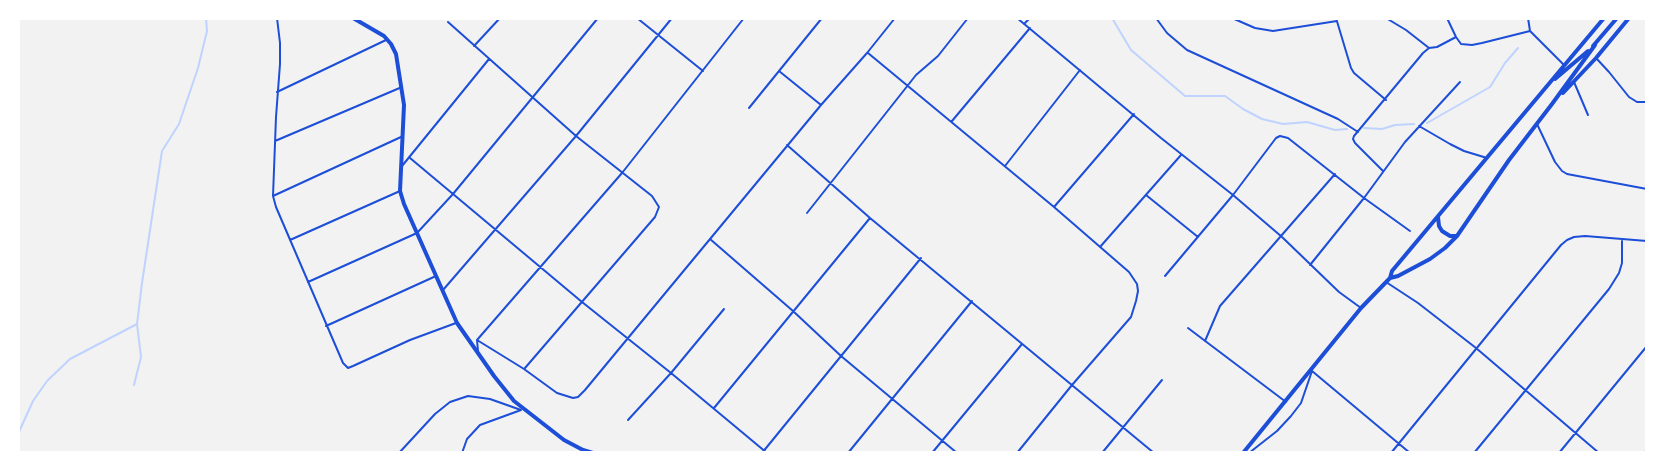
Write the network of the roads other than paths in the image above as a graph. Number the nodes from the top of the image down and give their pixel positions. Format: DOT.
graph roads {
  1 [pos="277,18"];
  2 [pos="353,18"];
  3 [pos="500,18"];
  4 [pos="598,18"];
  5 [pos="637,18"];
  6 [pos="672,18"];
  7 [pos="744,18"];
  8 [pos="822,18"];
  9 [pos="895,18"];
  10 [pos="968,18"];
  11 [pos="1017,18"];
  12 [pos="1030,18"];
  13 [pos="1156,18"];
  14 [pos="1232,18"];
  15 [pos="1386,18"];
  16 [pos="1448,18"];
  17 [pos="1528,18"];
  18 [pos="1604,18"];
  19 [pos="1617,18"];
  20 [pos="1629,18"];
  21 [pos="1337,20"];
  22 [pos="447,22"];
  23 [pos="1024,24"];
  24 [pos="1030,28"];
  25 [pos="1530,31"];
  26 [pos="658,36"];
  27 [pos="1456,37"];
  28 [pos="387,39"];
  29 [pos="1596,44"];
  30 [pos="474,46"];
  31 [pos="1429,48"];
  32 [pos="867,53"];
  33 [pos="1596,58"];
  34 [pos="489,59"];
  35 [pos="1564,65"];
  36 [pos="1080,70"];
  37 [pos="703,71"];
  38 [pos="779,71"];
  39 [pos="1460,82"];
  40 [pos="1574,82"];
  41 [pos="907,86"];
  42 [pos="402,87"];
  43 [pos="1545,88"];
  44 [pos="277,92"];
  45 [pos="532,98"];
  46 [pos="1386,100"];
  47 [pos="1647,102"];
  48 [pos="821,105"];
  49 [pos="1552,105"];
  50 [pos="749,108"];
  51 [pos="1134,114"];
  52 [pos="1588,115"];
  53 [pos="952,122"];
  54 [pos="1537,124"];
  55 [pos="1419,126"];
  56 [pos="1358,132"];
  57 [pos="576,136"];
  58 [pos="402,137"];
  59 [pos="275,141"];
  60 [pos="787,145"];
  61 [pos="1181,154"];
  62 [pos="410,158"];
  63 [pos="1487,158"];
  64 [pos="402,166"];
  65 [pos="1005,166"];
  66 [pos="1383,171"];
  67 [pos="622,173"];
  68 [pos="1335,174"];
  69 [pos="830,184"];
  70 [pos="1647,189"];
  71 [pos="400,191"];
  72 [pos="453,194"];
  73 [pos="1146,195"];
  74 [pos="1233,195"];
  75 [pos="273,196"];
  76 [pos="1364,198"];
  77 [pos="1054,207"];
  78 [pos="807,213"];
  79 [pos="1438,216"];
  80 [pos="870,218"];
  81 [pos="496,229"];
  82 [pos="1410,231"];
  83 [pos="417,233"];
  84 [pos="1457,236"];
  85 [pos="1198,237"];
  86 [pos="1282,237"];
  87 [pos="710,239"];
  88 [pos="290,240"];
  89 [pos="1622,240"];
  90 [pos="1647,241"];
  91 [pos="1100,247"];
  92 [pos="921,258"];
  93 [pos="1310,265"];
  94 [pos="540,266"];
  95 [pos="436,276"];
  96 [pos="1165,276"];
  97 [pos="1390,278"];
  98 [pos="308,282"];
  99 [pos="1386,282"];
  100 [pos="443,290"];
  101 [pos="972,301"];
  102 [pos="582,302"];
  103 [pos="1361,308"];
  104 [pos="724,309"];
  105 [pos="793,310"];
  106 [pos="458,323"];
  107 [pos="326,326"];
  108 [pos="1188,328"];
  109 [pos="627,339"];
  110 [pos="477,340"];
  111 [pos="1205,340"];
  112 [pos="1022,344"];
  113 [pos="1647,346"];
  114 [pos="1476,348"];
  115 [pos="477,352"];
  116 [pos="841,356"];
  117 [pos="524,369"];
  118 [pos="1312,371"];
  119 [pos="671,373"];
  120 [pos="1162,380"];
  121 [pos="1072,385"];
  122 [pos="1525,391"];
  123 [pos="892,399"];
  124 [pos="1286,402"];
  125 [pos="713,409"];
  126 [pos="522,410"];
  127 [pos="628,420"];
  128 [pos="1122,428"];
  129 [pos="1575,433"];
  130 [pos="942,440"];
  131 [pos="1399,443"];
  132 [pos="764,452"];
  133 [pos="399,453"];
  134 [pos="462,453"];
  135 [pos="593,453"];
  136 [pos="848,453"];
  137 [pos="932,453"];
  138 [pos="957,453"];
  139 [pos="1017,453"];
  140 [pos="1102,453"];
  141 [pos="1154,453"];
  142 [pos="1243,453"];
  143 [pos="1249,453"];
  144 [pos="1391,453"];
  145 [pos="1410,453"];
  146 [pos="1474,453"];
  147 [pos="1558,453"];
  148 [pos="1599,453"];
  1 -- 44 [label="street"];
  2 -- 28 [label="main road"];
  3 -- 30 [label="street"];
  4 -- 45 [label="street"];
  5 -- 26 [label="street"];
  6 -- 26 [label="street"];
  7 -- 37 [label="street"];
  8 -- 38 [label="street"];
  9 -- 32 [label="street"];
  10 -- 41 [label="street"];
  11 -- 23 [label="street"];
  12 -- 23 [label="street"];
  13 -- 56 [label="street"];
  14 -- 21 [label="street"];
  15 -- 31 [label="street"];
  16 -- 27 [label="street"];
  17 -- 25 [label="street"];
  18 -- 35 [label="main road"];
  19 -- 29 [label="main road"];
  20 -- 33 [label="main road"];
  21 -- 46 [label="street"];
  22 -- 30 [label="street"];
  23 -- 24 [label="street"];
  24 -- 36 [label="street"];
  24 -- 53 [label="street"];
  25 -- 27 [label="street"];
  25 -- 35 [label="street"];
  26 -- 37 [label="street"];
  26 -- 57 [label="street"];
  27 -- 31 [label="street"];
  28 -- 42 [label="main road"];
  28 -- 44 [label="street"];
  29 -- 43 [label="main road"];
  29 -- 49 [label="main road"];
  30 -- 34 [label="street"];
  31 -- 46 [label="street"];
  32 -- 41 [label="street"];
  32 -- 48 [label="street"];
  33 -- 40 [label="main road"];
  33 -- 47 [label="street"];
  34 -- 45 [label="street"];
  34 -- 62 [label="street"];
  35 -- 43 [label="main road"];
  36 -- 51 [label="street"];
  36 -- 65 [label="street"];
  37 -- 67 [label="street"];
  38 -- 48 [label="street"];
  38 -- 50 [label="street"];
  39 -- 55 [label="street"];
  40 -- 49 [label="main road"];
  40 -- 52 [label="street"];
  41 -- 53 [label="street"];
  41 -- 69 [label="street"];
  42 -- 58 [label="main road"];
  42 -- 59 [label="street"];
  43 -- 63 [label="main road"];
  44 -- 59 [label="street"];
  45 -- 57 [label="street"];
  45 -- 72 [label="street"];
  46 -- 56 [label="street"];
  48 -- 60 [label="street"];
  49 -- 54 [label="main road"];
  51 -- 61 [label="street"];
  51 -- 77 [label="street"];
  53 -- 65 [label="street"];
  54 -- 70 [label="street"];
  54 -- 84 [label="main road"];
  55 -- 63 [label="street"];
  55 -- 66 [label="street"];
  56 -- 66 [label="street"];
  57 -- 67 [label="street"];
  57 -- 81 [label="street"];
  58 -- 64 [label="main road"];
  58 -- 75 [label="street"];
  59 -- 75 [label="street"];
  60 -- 69 [label="street"];
  60 -- 87 [label="street"];
  61 -- 73 [label="street"];
  61 -- 74 [label="street"];
  62 -- 64 [label="street"];
  62 -- 72 [label="street"];
  63 -- 79 [label="main road"];
  64 -- 71 [label="main road"];
  65 -- 77 [label="street"];
  66 -- 76 [label="street"];
  67 -- 94 [label="street"];
  67 -- 102 [label="street"];
  68 -- 74 [label="street"];
  68 -- 76 [label="street"];
  68 -- 86 [label="street"];
  69 -- 78 [label="street"];
  69 -- 80 [label="street"];
  71 -- 83 [label="main road"];
  71 -- 88 [label="street"];
  72 -- 81 [label="street"];
  72 -- 83 [label="street"];
  73 -- 85 [label="street"];
  73 -- 91 [label="street"];
  74 -- 85 [label="street"];
  74 -- 86 [label="street"];
  75 -- 88 [label="street"];
  76 -- 82 [label="street"];
  76 -- 93 [label="street"];
  77 -- 91 [label="street"];
  79 -- 84 [label="main road"];
  79 -- 97 [label="main road"];
  80 -- 92 [label="street"];
  80 -- 105 [label="street"];
  81 -- 94 [label="street"];
  81 -- 100 [label="street"];
  83 -- 95 [label="main road"];
  83 -- 98 [label="street"];
  84 -- 97 [label="main road"];
  85 -- 96 [label="street"];
  86 -- 93 [label="street"];
  86 -- 111 [label="street"];
  87 -- 105 [label="street"];
  87 -- 109 [label="street"];
  88 -- 98 [label="street"];
  89 -- 90 [label="street"];
  89 -- 114 [label="street"];
  89 -- 122 [label="street"];
  91 -- 121 [label="street"];
  92 -- 101 [label="street"];
  92 -- 116 [label="street"];
  93 -- 103 [label="street"];
  94 -- 102 [label="street"];
  94 -- 110 [label="street"];
  95 -- 100 [label="main road"];
  95 -- 107 [label="street"];
  97 -- 99 [label="main road"];
  98 -- 107 [label="street"];
  99 -- 103 [label="main road"];
  99 -- 114 [label="street"];
  100 -- 106 [label="main road"];
  101 -- 112 [label="street"];
  101 -- 123 [label="street"];
  102 -- 109 [label="street"];
  102 -- 117 [label="street"];
  103 -- 118 [label="main road"];
  104 -- 119 [label="street"];
  105 -- 116 [label="street"];
  105 -- 125 [label="street"];
  106 -- 107 [label="street"];
  106 -- 115 [label="main road"];
  108 -- 111 [label="street"];
  109 -- 117 [label="street"];
  109 -- 119 [label="street"];
  110 -- 115 [label="street"];
  110 -- 117 [label="street"];
  111 -- 124 [label="street"];
  112 -- 121 [label="street"];
  112 -- 130 [label="street"];
  113 -- 129 [label="street"];
  114 -- 122 [label="street"];
  114 -- 131 [label="street"];
  115 -- 126 [label="main road"];
  116 -- 123 [label="street"];
  116 -- 132 [label="street"];
  118 -- 124 [label="main road"];
  118 -- 131 [label="street"];
  118 -- 143 [label="street"];
  119 -- 125 [label="street"];
  119 -- 127 [label="street"];
  120 -- 128 [label="street"];
  121 -- 128 [label="street"];
  121 -- 139 [label="street"];
  122 -- 129 [label="street"];
  122 -- 146 [label="street"];
  123 -- 130 [label="street"];
  123 -- 136 [label="street"];
  124 -- 142 [label="main road"];
  125 -- 132 [label="street"];
  126 -- 133 [label="street"];
  126 -- 134 [label="street"];
  126 -- 135 [label="main road"];
  128 -- 140 [label="street"];
  128 -- 141 [label="street"];
  129 -- 147 [label="street"];
  129 -- 148 [label="street"];
  130 -- 137 [label="street"];
  130 -- 138 [label="street"];
  131 -- 144 [label="street"];
  131 -- 145 [label="street"];
}
